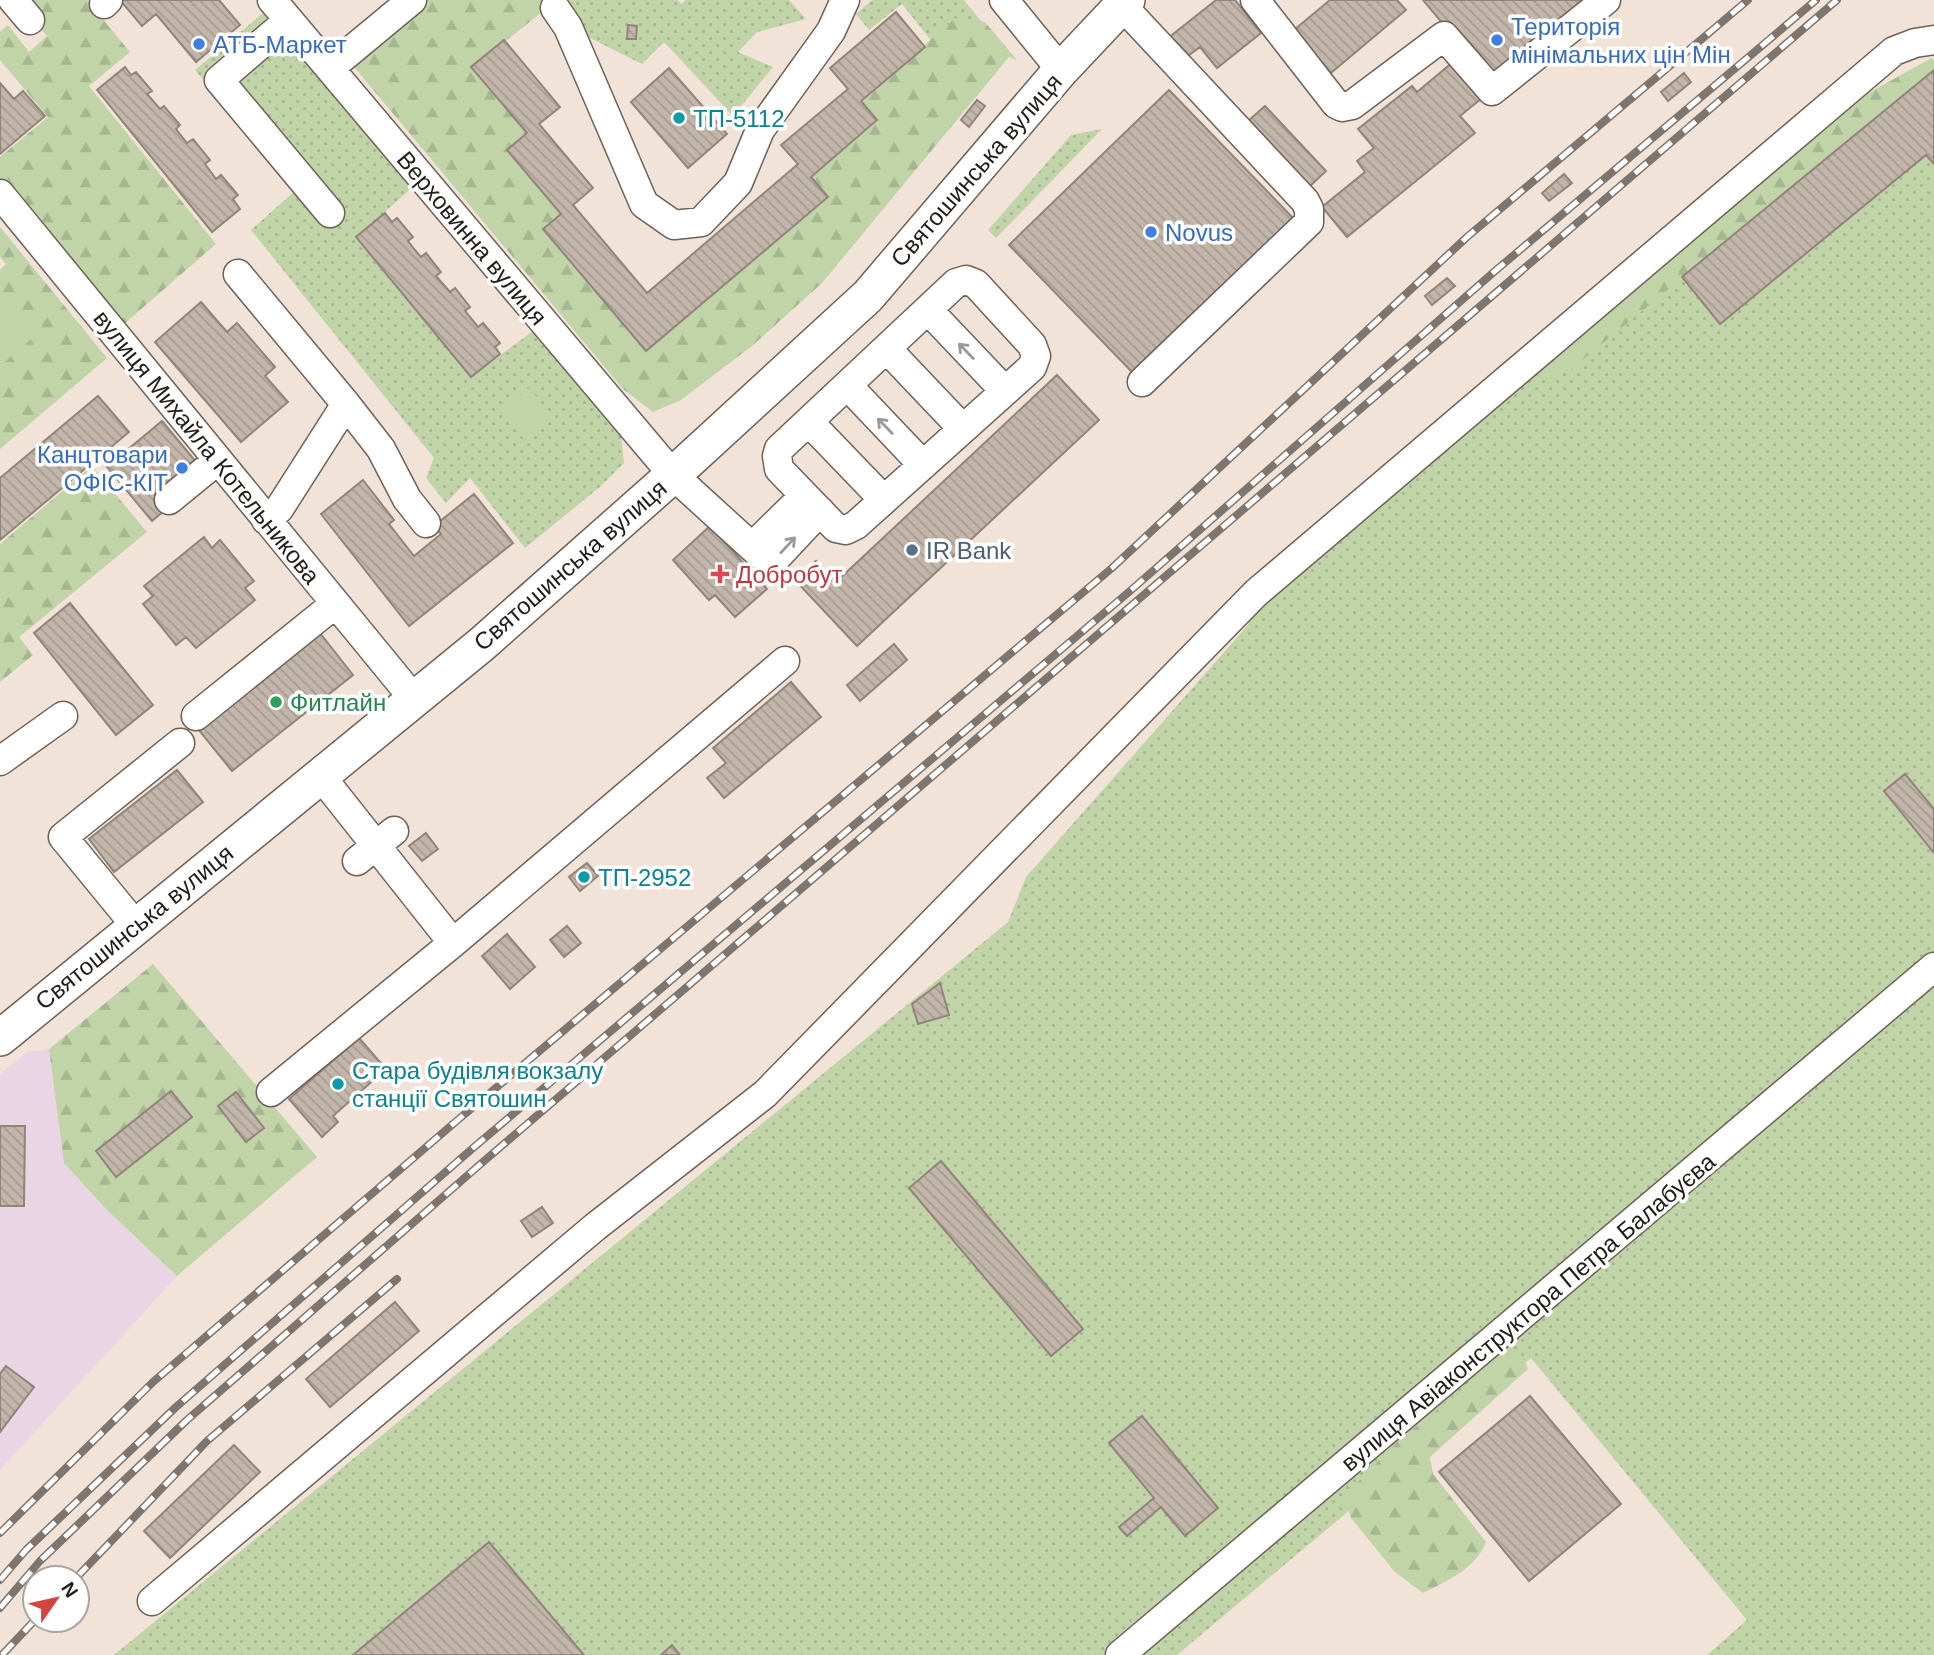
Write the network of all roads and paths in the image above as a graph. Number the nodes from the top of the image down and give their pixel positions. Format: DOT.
graph roads {
  1 [pos="412,0"];
  2 [pos="845,0"];
  3 [pos="1004,0"];
  4 [pos="1255,0"];
  5 [pos="1606,0"];
  6 [pos="555,3"];
  7 [pos="1135,4"];
  8 [pos="280,10"];
  9 [pos="1934,40"];
  10 [pos="330,68"];
  11 [pos="1061,70"];
  12 [pos="0,194"];
  13 [pos="330,213"];
  14 [pos="238,274"];
  15 [pos="928,310"];
  16 [pos="887,349"];
  17 [pos="1142,382"];
  18 [pos="848,386"];
  19 [pos="1005,391"];
  20 [pos="346,404"];
  21 [pos="809,422"];
  22 [pos="963,429"];
  23 [pos="218,460"];
  24 [pos="923,465"];
  25 [pos="673,475"];
  26 [pos="169,500"];
  27 [pos="884,500"];
  28 [pos="812,504"];
  29 [pos="266,520"];
  30 [pos="426,523"];
  31 [pos="335,604"];
  32 [pos="785,661"];
  33 [pos="414,699"];
  34 [pos="63,716"];
  35 [pos="196,716"];
  36 [pos="180,743"];
  37 [pos="0,761"];
  38 [pos="320,775"];
  39 [pos="136,926"];
  40 [pos="453,943"];
  41 [pos="1934,967"];
  42 [pos="0,1038"];
  43 [pos="271,1092"];
  44 [pos="152,1601"];
  45 [pos="1120,1655"];
  1 -- 10 [label="street"];
  2 -- 6 [label="street"];
  3 -- 11 [label="street"];
  4 -- 5 [label="street"];
  7 -- 11 [label="main road, Святошинська вулиця"];
  7 -- 17 [label="street"];
  8 -- 10 [label="street, Верховинна вулиця"];
  8 -- 13 [label="street"];
  9 -- 44 [label="street"];
  10 -- 25 [label="street, Верховинна вулиця"];
  11 -- 25 [label="main road, Святошинська вулиця"];
  12 -- 23 [label="street, вулиця Михайла Котельникова"];
  14 -- 20 [label="street"];
  15 -- 16 [label="street"];
  19 -- 15 [label="street, one-way"];
  15 -- 19 [label="street"];
  16 -- 18 [label="street"];
  16 -- 22 [label="street"];
  18 -- 21 [label="street"];
  24 -- 18 [label="street, one-way"];
  19 -- 22 [label="street"];
  20 -- 29 [label="street"];
  20 -- 30 [label="street"];
  21 -- 27 [label="street"];
  21 -- 28 [label="street"];
  22 -- 24 [label="street"];
  23 -- 26 [label="street"];
  23 -- 29 [label="street, вулиця Михайла Котельникова"];
  24 -- 27 [label="street"];
  25 -- 28 [label="street, Верховинна вулиця"];
  25 -- 33 [label="main road, Святошинська вулиця"];
  27 -- 28 [label="street"];
  29 -- 31 [label="street, вулиця Михайла Котельникова"];
  31 -- 33 [label="street, вулиця Михайла Котельникова"];
  31 -- 35 [label="street"];
  32 -- 40 [label="street"];
  33 -- 38 [label="main road, Святошинська вулиця"];
  34 -- 37 [label="street"];
  36 -- 39 [label="street"];
  38 -- 39 [label="main road, Святошинська вулиця"];
  38 -- 40 [label="street"];
  39 -- 42 [label="main road, Святошинська вулиця"];
  40 -- 43 [label="street"];
  41 -- 45 [label="street, вулиця Авіаконструктора Петра Балабуєва"];
}
